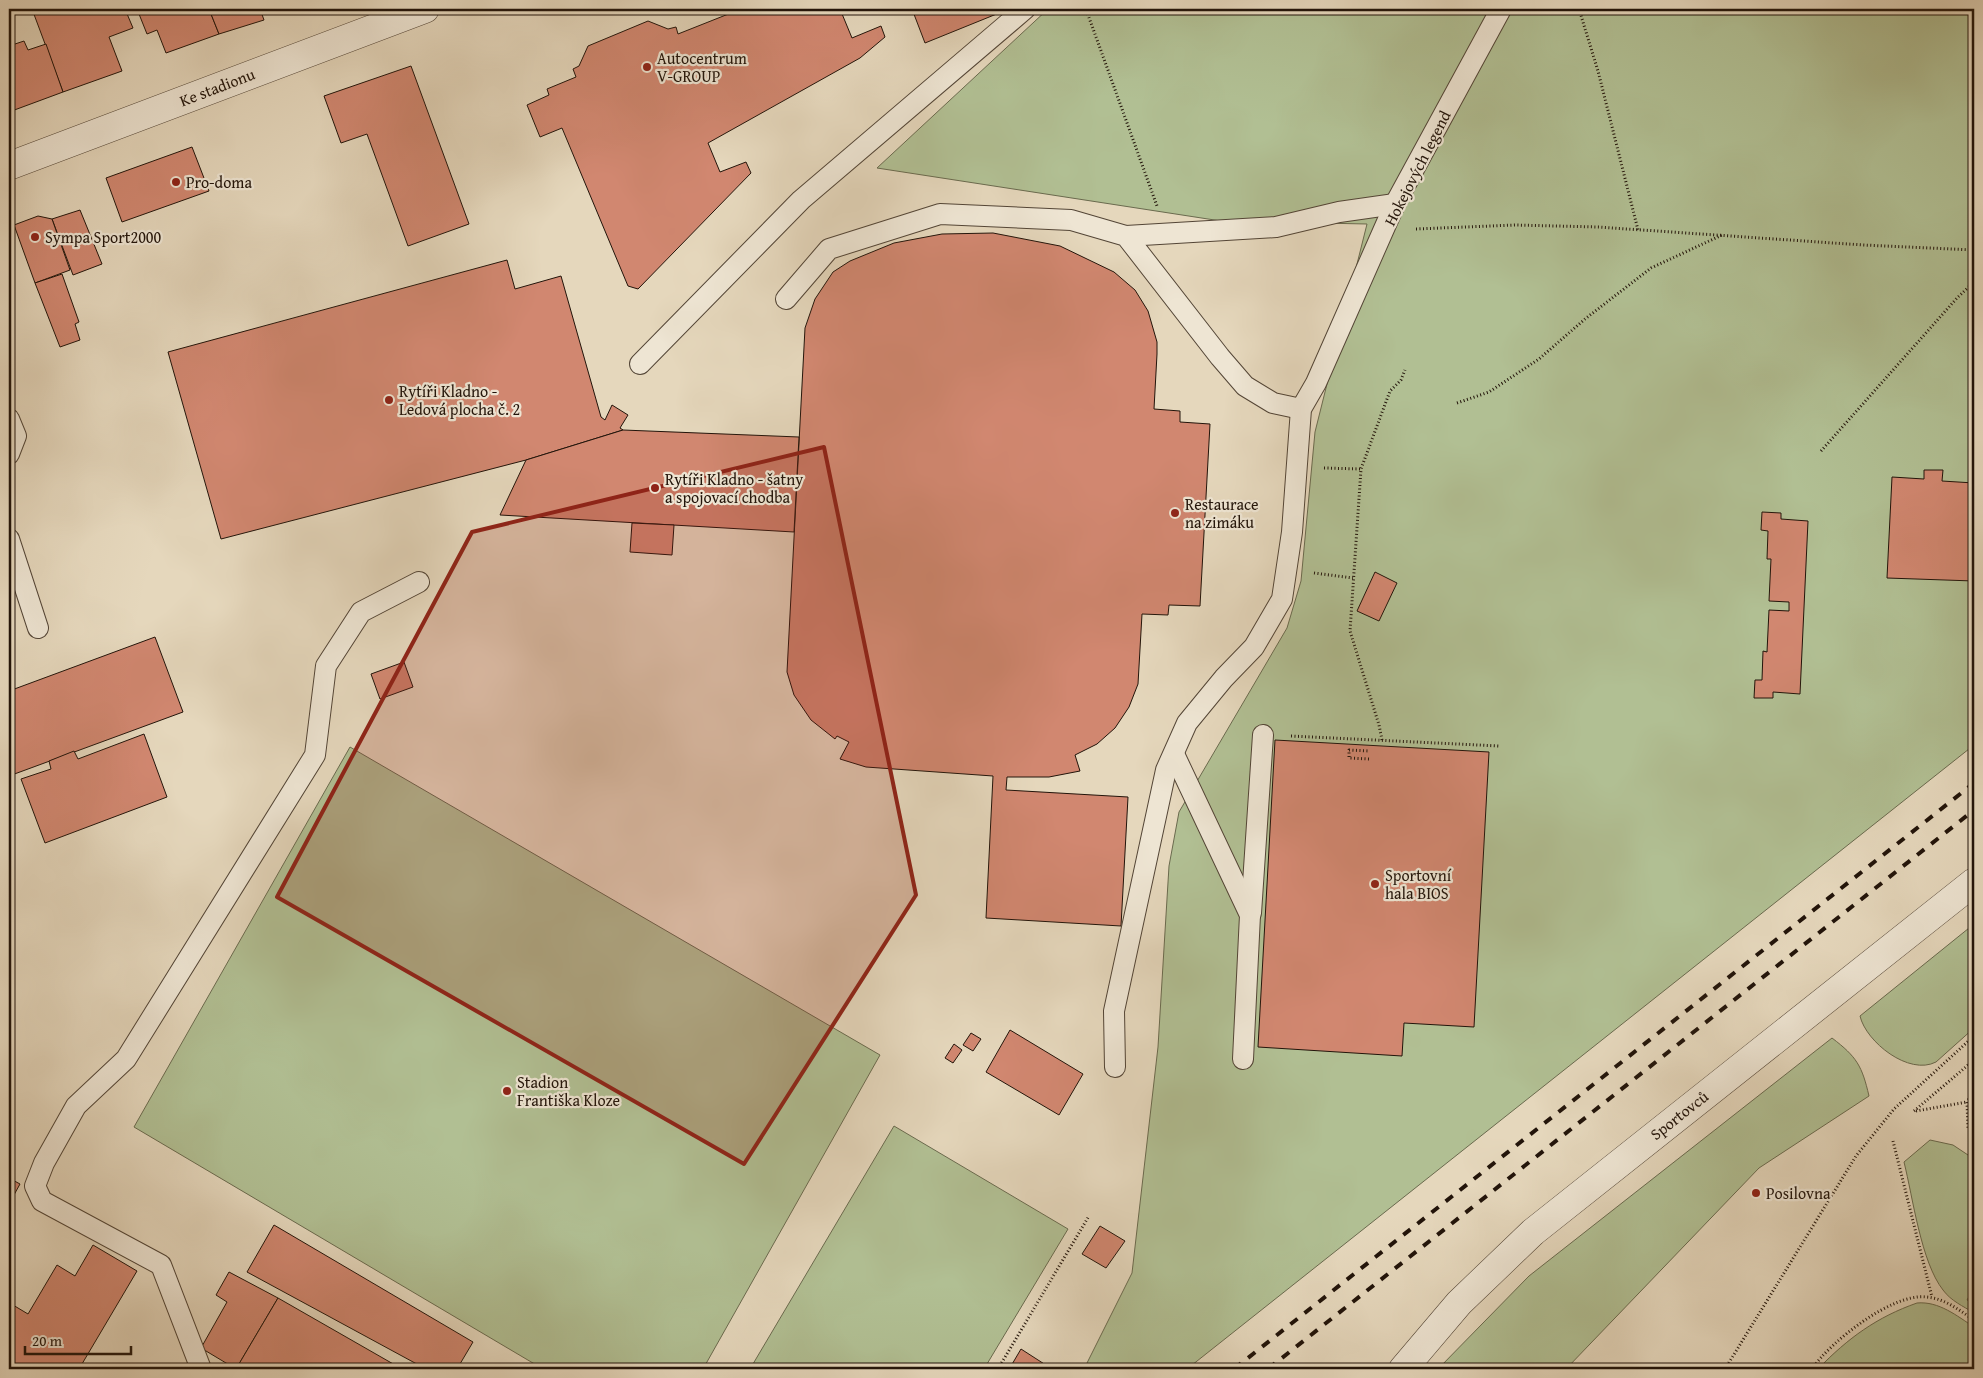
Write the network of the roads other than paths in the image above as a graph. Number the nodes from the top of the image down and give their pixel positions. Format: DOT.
graph roads {
  1 [pos="425,9"];
  2 [pos="1025,9"];
  3 [pos="1501,9"];
  4 [pos="9,166"];
  5 [pos="1395,204"];
  6 [pos="1126,236"];
  7 [pos="786,299"];
  8 [pos="640,364"];
  9 [pos="1301,409"];
  10 [pos="9,419"];
  11 [pos="9,454"];
  12 [pos="9,539"];
  13 [pos="419,582"];
  14 [pos="38,628"];
  15 [pos="1263,735"];
  16 [pos="1174,754"];
  17 [pos="1974,882"];
  18 [pos="1250,915"];
  19 [pos="1243,1059"];
  20 [pos="1115,1067"];
  21 [pos="201,1369"];
  22 [pos="1404,1369"];
  1 -- 4 [label="street, Ke stadionu"];
  2 -- 8 [label="lane"];
  3 -- 5 [label="lane, Hokejových legend"];
  5 -- 6 [label="lane"];
  5 -- 9 [label="lane, Hokejových legend"];
  6 -- 7 [label="lane"];
  6 -- 9 [label="lane"];
  9 -- 16 [label="lane"];
  10 -- 11 [label="lane"];
  12 -- 14 [label="lane"];
  13 -- 21 [label="lane"];
  15 -- 18 [label="lane"];
  16 -- 18 [label="lane"];
  16 -- 20 [label="lane"];
  17 -- 22 [label="street, Sportovců"];
  18 -- 19 [label="lane"];
}
